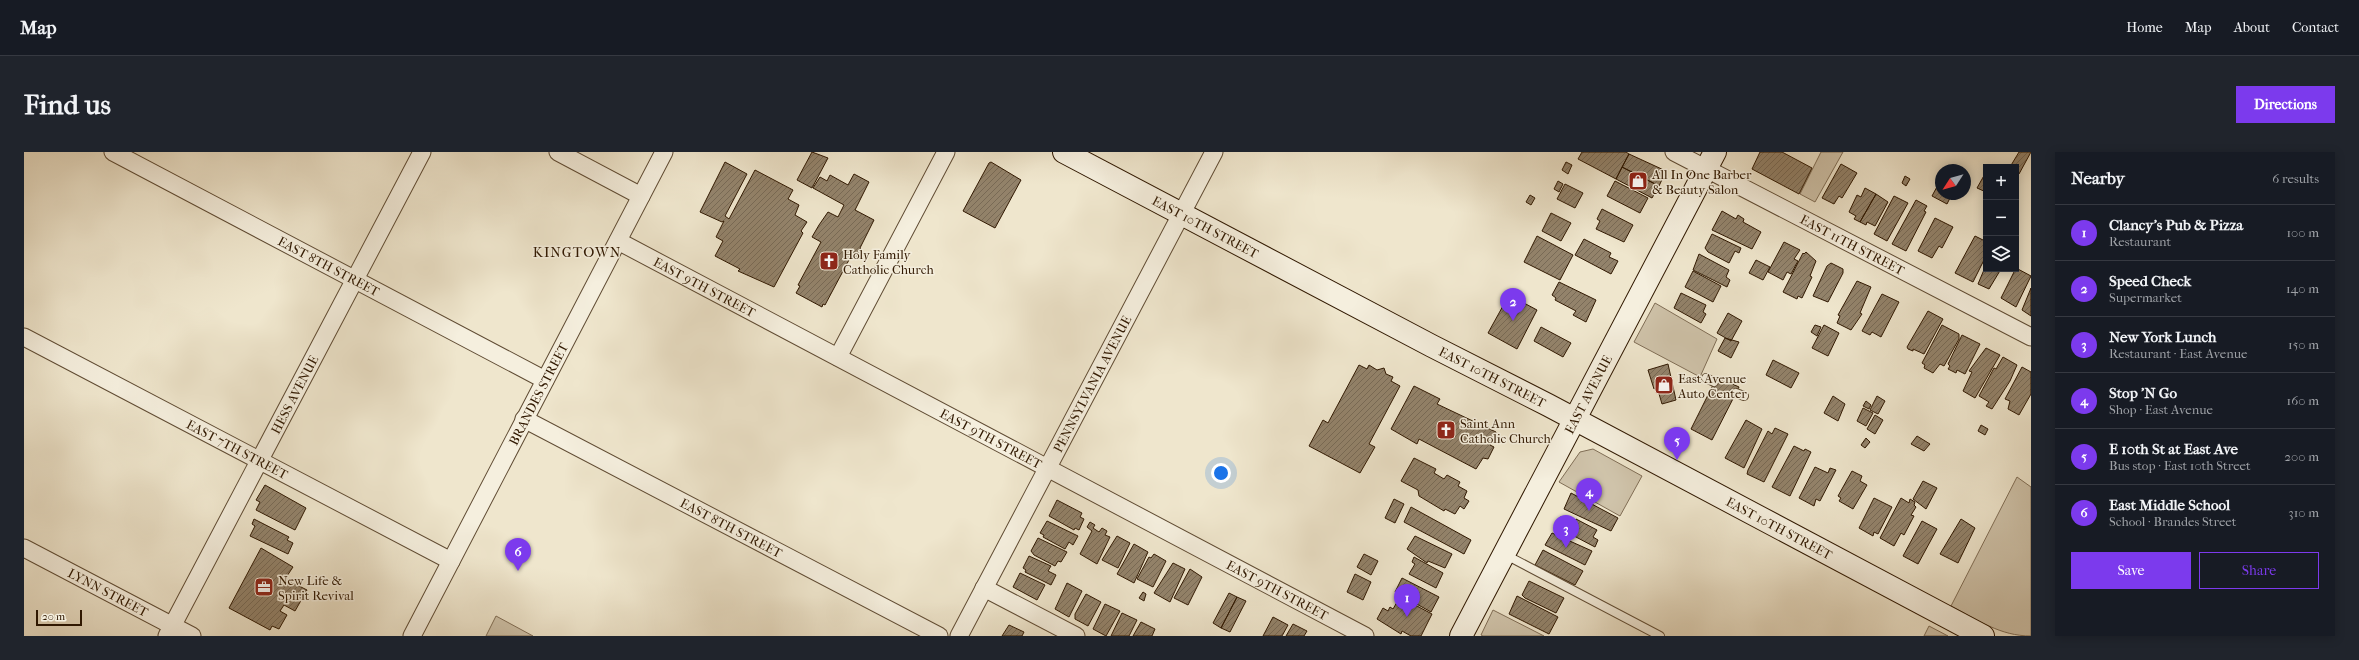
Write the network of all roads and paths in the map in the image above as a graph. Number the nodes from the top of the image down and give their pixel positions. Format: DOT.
graph roads {
  1 [pos="113,152"];
  2 [pos="422,152"];
  3 [pos="558,152"];
  4 [pos="664,152"];
  5 [pos="946,152"];
  6 [pos="1064,152"];
  7 [pos="1214,152"];
  8 [pos="1674,152"];
  9 [pos="1710,160"];
  10 [pos="641,196"];
  11 [pos="1181,213"];
  12 [pos="618,241"];
  13 [pos="355,279"];
  14 [pos="24,337"];
  15 [pos="2031,337"];
  16 [pos="838,357"];
  17 [pos="1706,378"];
  18 [pos="545,380"];
  19 [pos="1714,382"];
  20 [pos="1575,419"];
  21 [pos="524,420"];
  22 [pos="259,461"];
  23 [pos="1047,468"];
  24 [pos="24,548"];
  25 [pos="1504,554"];
  26 [pos="451,561"];
  27 [pos="984,588"];
  28 [pos="170,631"];
  29 [pos="192,636"];
  30 [pos="412,636"];
  31 [pos="939,636"];
  32 [pos="959,636"];
  33 [pos="1076,636"];
  34 [pos="1365,636"];
  35 [pos="1461,636"];
  36 [pos="1660,636"];
  37 [pos="1983,636"];
  1 -- 13 [label="street, EAST 8TH STREET"];
  2 -- 13 [label="street, HESS AVENUE"];
  3 -- 10 [label="street"];
  4 -- 10 [label="street, BRANDES STREET"];
  5 -- 16 [label="street"];
  6 -- 11 [label="street, EAST 10TH STREET"];
  7 -- 11 [label="street, PENNSYLVANIA AVENUE"];
  8 -- 9 [label="street, EAST 11TH STREET"];
  9 -- 15 [label="street, EAST 11TH STREET"];
  9 -- 20 [label="street, EAST AVENUE"];
  10 -- 12 [label="street, BRANDES STREET"];
  11 -- 20 [label="street, EAST 10TH STREET"];
  11 -- 23 [label="street, PENNSYLVANIA AVENUE"];
  12 -- 16 [label="street, EAST 9TH STREET"];
  12 -- 18 [label="street, BRANDES STREET"];
  13 -- 18 [label="street, EAST 8TH STREET"];
  13 -- 22 [label="street, HESS AVENUE"];
  14 -- 22 [label="street, EAST 7TH STREET"];
  16 -- 23 [label="street, EAST 9TH STREET"];
  17 -- 19 [label="lane"];
  18 -- 21 [label="street, BRANDES STREET"];
  20 -- 25 [label="street, EAST AVENUE"];
  20 -- 37 [label="street, EAST 10TH STREET"];
  21 -- 26 [label="street, BRANDES STREET"];
  21 -- 31 [label="street, EAST 8TH STREET"];
  22 -- 26 [label="street, EAST 7TH STREET"];
  22 -- 28 [label="street, HESS AVENUE"];
  23 -- 27 [label="street, PENNSYLVANIA AVENUE"];
  23 -- 34 [label="street, EAST 9TH STREET"];
  24 -- 28 [label="street, LYNN STREET"];
  25 -- 35 [label="street, EAST AVENUE"];
  25 -- 36 [label="lane"];
  26 -- 30 [label="street, BRANDES STREET"];
  27 -- 32 [label="street, PENNSYLVANIA AVENUE"];
  27 -- 33 [label="street"];
  28 -- 29 [label="street, LYNN STREET"];
}
